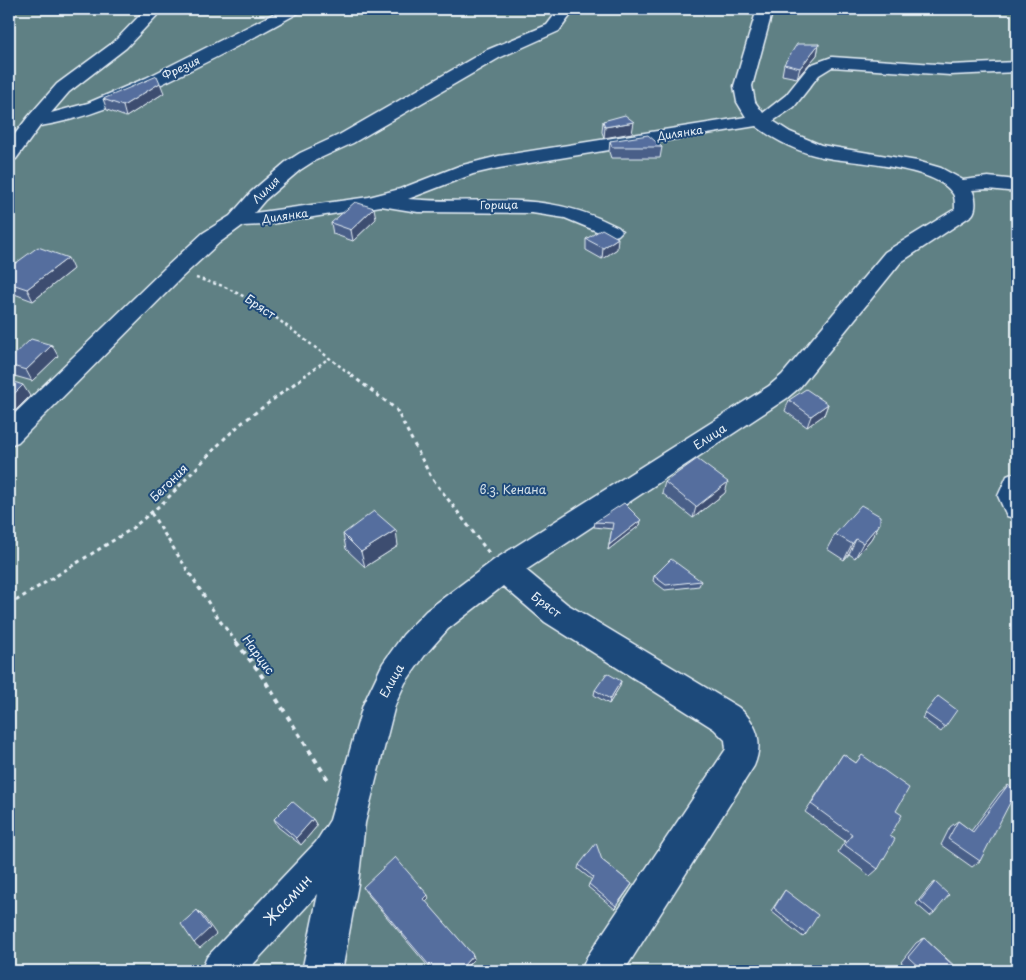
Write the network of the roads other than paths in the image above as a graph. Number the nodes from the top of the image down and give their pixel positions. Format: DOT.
graph roads {
  1 [pos="155,9"];
  2 [pos="294,9"];
  3 [pos="567,9"];
  4 [pos="765,9"];
  5 [pos="1017,67"];
  6 [pos="760,120"];
  7 [pos="34,121"];
  8 [pos="9,155"];
  9 [pos="1017,186"];
  10 [pos="959,188"];
  11 [pos="383,201"];
  12 [pos="237,220"];
  13 [pos="611,231"];
  14 [pos="9,434"];
  15 [pos="1017,483"];
  16 [pos="1017,508"];
  17 [pos="504,569"];
  18 [pos="350,814"];
  19 [pos="221,971"];
  20 [pos="322,971"];
  21 [pos="601,971"];
  1 -- 7 [label="street"];
  2 -- 7 [label="street, Фрезия"];
  3 -- 12 [label="street, Лилия"];
  4 -- 6 [label="street"];
  5 -- 6 [label="street, Дилянка"];
  6 -- 10 [label="street"];
  6 -- 11 [label="street, Дилянка"];
  7 -- 8 [label="street"];
  9 -- 10 [label="street"];
  10 -- 17 [label="street, Елица"];
  11 -- 12 [label="street, Дилянка"];
  11 -- 13 [label="street, Горица"];
  12 -- 14 [label="street, Лилия"];
  15 -- 16 [label="street"];
  17 -- 18 [label="street, Елица"];
  17 -- 21 [label="street, Бряст"];
  18 -- 19 [label="street, Жасмин"];
  18 -- 20 [label="street, Елица"];
}
